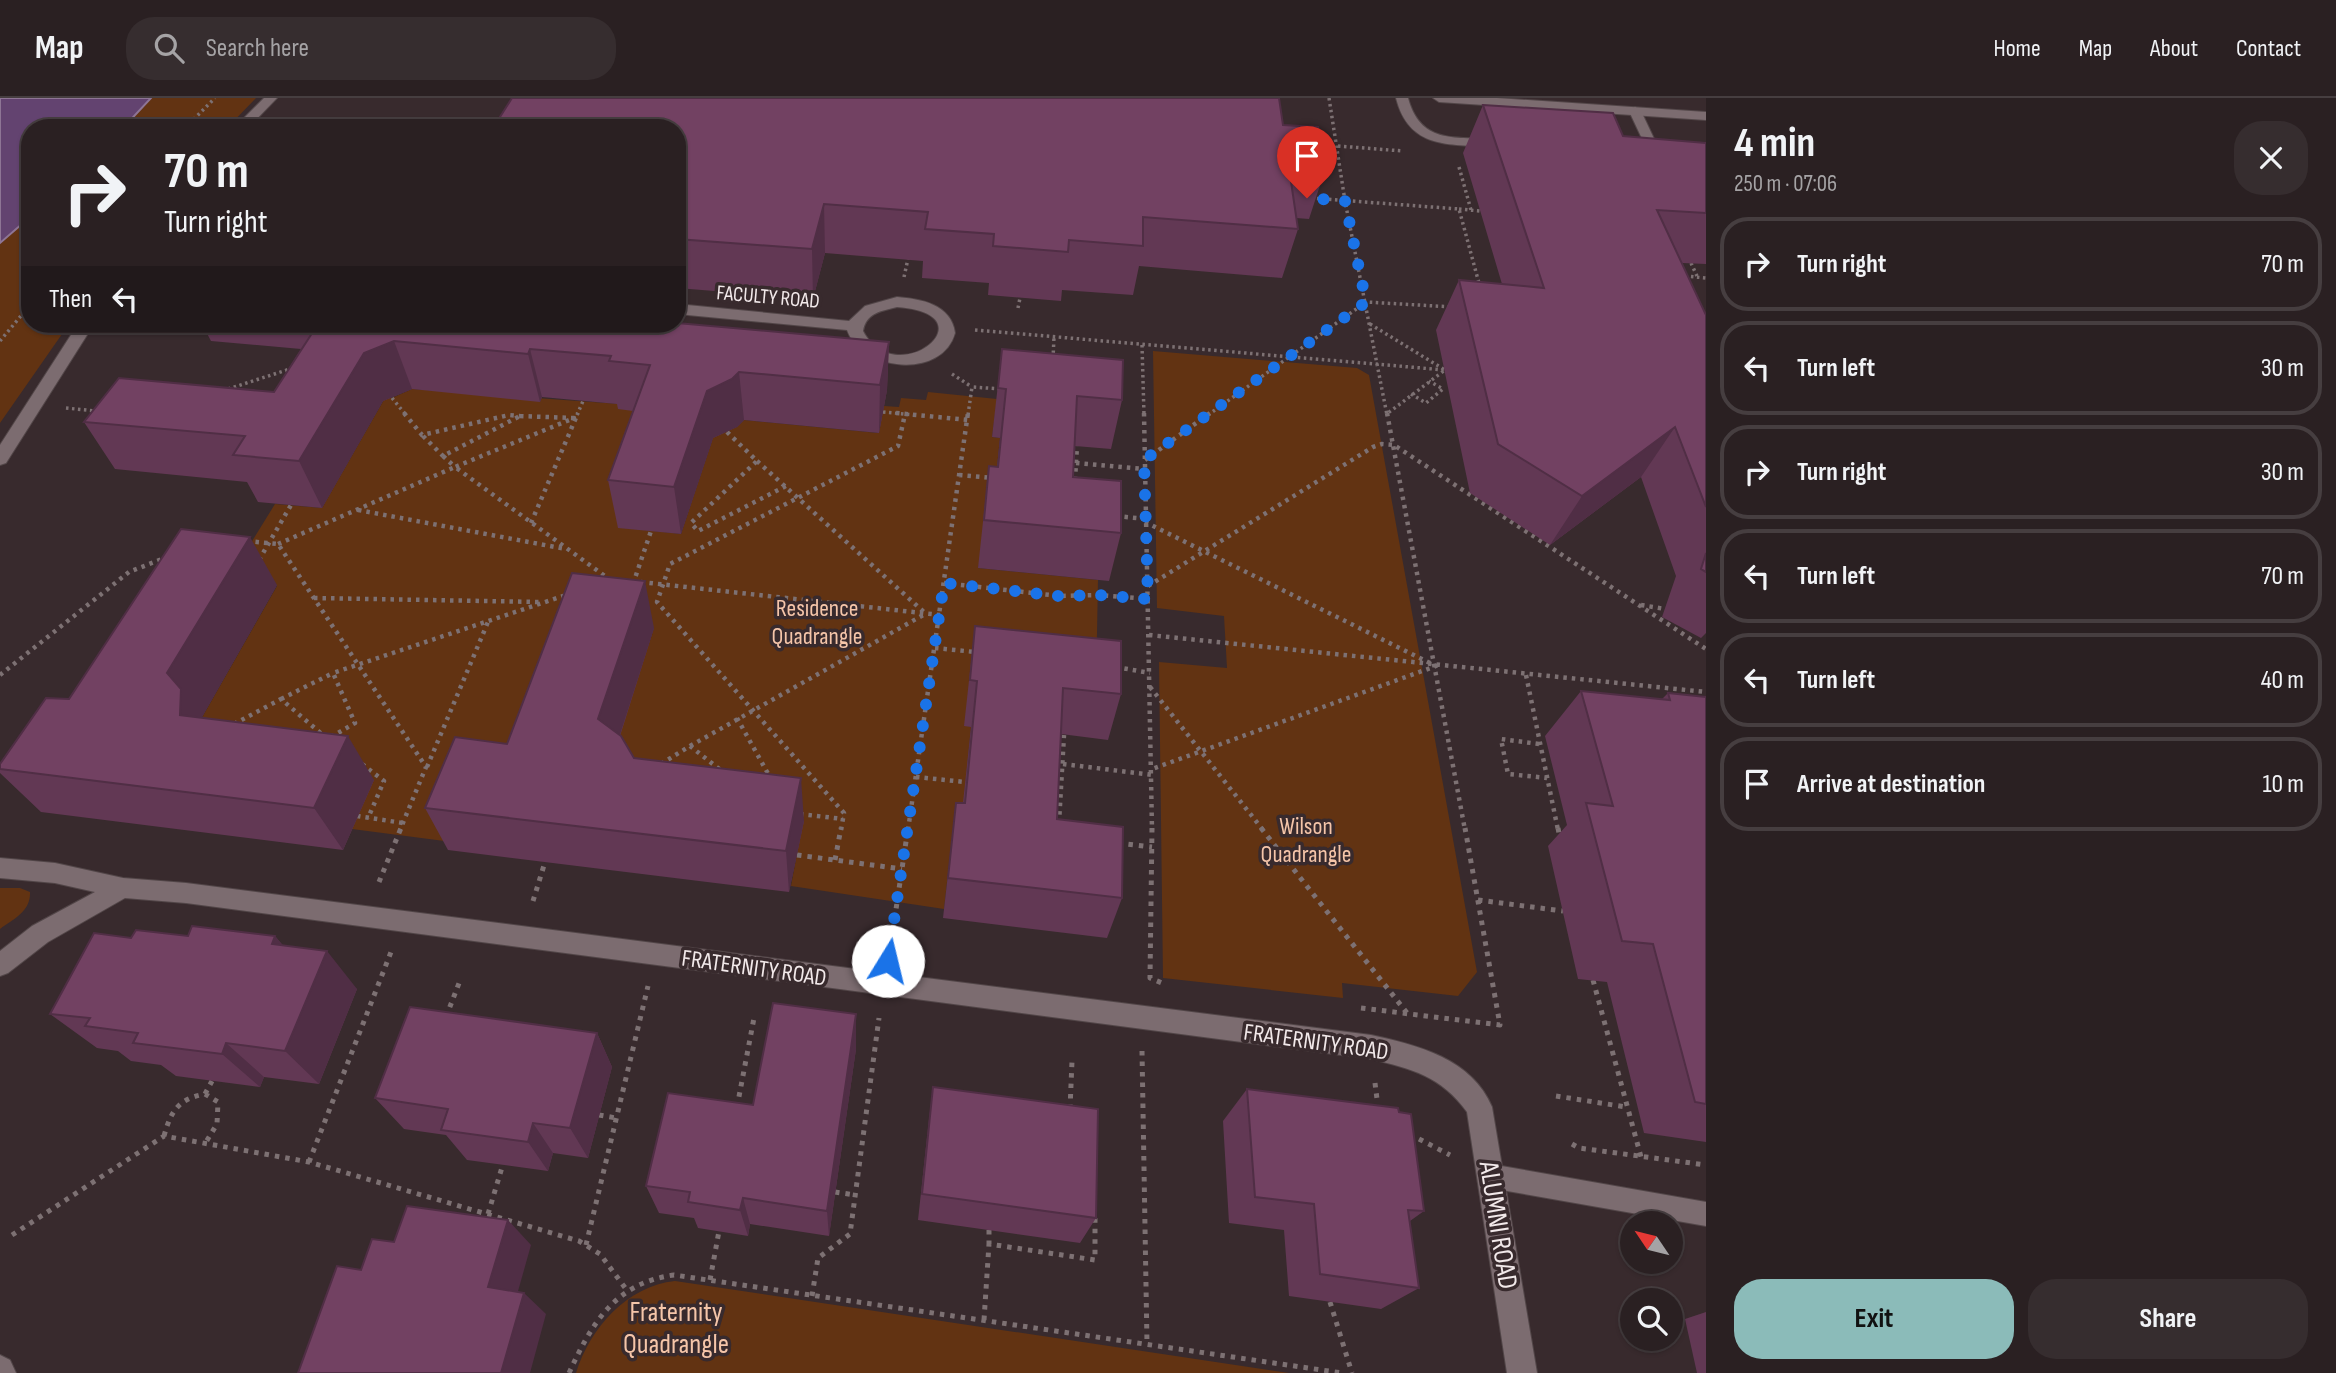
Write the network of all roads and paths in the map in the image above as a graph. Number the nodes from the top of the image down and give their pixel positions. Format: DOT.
graph roads {
  1 [pos="215,98"];
  2 [pos="271,98"];
  3 [pos="1329,98"];
  4 [pos="1402,98"];
  5 [pos="1439,98"];
  6 [pos="1636,111"];
  7 [pos="1706,116"];
  8 [pos="194,119"];
  9 [pos="249,119"];
  10 [pos="1504,144"];
  11 [pos="1665,174"];
  12 [pos="1307,198"];
  13 [pos="1345,201"];
  14 [pos="1459,209"];
  15 [pos="1480,211"];
  16 [pos="909,251"];
  17 [pos="1691,263"];
  18 [pos="1685,276"];
  19 [pos="1697,277"];
  20 [pos="1706,278"];
  21 [pos="903,283"];
  22 [pos="1483,297"];
  23 [pos="1020,298"];
  24 [pos="1366,302"];
  25 [pos="1460,307"];
  26 [pos="1018,308"];
  27 [pos="686,310"];
  28 [pos="21,316"];
  29 [pos="1370,324"];
  30 [pos="855,326"];
  31 [pos="969,329"];
  32 [pos="80,333"];
  33 [pos="1054,337"];
  34 [pos="0,341"];
  35 [pos="1142,345"];
  36 [pos="1293,356"];
  37 [pos="1378,363"];
  38 [pos="1052,367"];
  39 [pos="305,368"];
  40 [pos="1445,370"];
  41 [pos="950,373"];
  42 [pos="1429,381"];
  43 [pos="972,387"];
  44 [pos="1006,390"];
  45 [pos="221,392"];
  46 [pos="1411,394"];
  47 [pos="392,398"];
  48 [pos="583,401"];
  49 [pos="65,408"];
  50 [pos="103,412"];
  51 [pos="883,412"];
  52 [pos="1388,413"];
  53 [pos="905,414"];
  54 [pos="520,416"];
  55 [pos="574,418"];
  56 [pos="968,420"];
  57 [pos="727,432"];
  58 [pos="422,435"];
  59 [pos="1394,445"];
  60 [pos="1077,446"];
  61 [pos="443,456"];
  62 [pos="0,459"];
  63 [pos="1144,460"];
  64 [pos="757,461"];
  65 [pos="1076,463"];
  66 [pos="455,467"];
  67 [pos="1144,469"];
  68 [pos="959,475"];
  69 [pos="996,478"];
  70 [pos="786,486"];
  71 [pos="1075,486"];
  72 [pos="799,498"];
  73 [pos="291,505"];
  74 [pos="357,510"];
  75 [pos="1110,515"];
  76 [pos="1146,520"];
  77 [pos="531,523"];
  78 [pos="651,531"];
  79 [pos="235,541"];
  80 [pos="269,543"];
  81 [pos="278,544"];
  82 [pos="567,549"];
  83 [pos="1205,551"];
  84 [pos="170,555"];
  85 [pos="257,562"];
  86 [pos="609,579"];
  87 [pos="634,582"];
  88 [pos="598,583"];
  89 [pos="944,583"];
  90 [pos="663,585"];
  91 [pos="1147,587"];
  92 [pos="576,591"];
  93 [pos="629,594"];
  94 [pos="314,598"];
  95 [pos="1148,599"];
  96 [pos="545,602"];
  97 [pos="1636,604"];
  98 [pos="1665,609"];
  99 [pos="926,614"];
  100 [pos="940,615"];
  101 [pos="488,622"];
  102 [pos="1149,635"];
  103 [pos="935,648"];
  104 [pos="1706,649"];
  105 [pos="983,653"];
  106 [pos="358,664"];
  107 [pos="1436,666"];
  108 [pos="1111,667"];
  109 [pos="333,673"];
  110 [pos="1150,673"];
  111 [pos="0,675"];
  112 [pos="1526,675"];
  113 [pos="1150,686"];
  114 [pos="1656,687"];
  115 [pos="1706,692"];
  116 [pos="281,699"];
  117 [pos="1660,699"];
  118 [pos="754,709"];
  119 [pos="737,718"];
  120 [pos="225,729"];
  121 [pos="1064,735"];
  122 [pos="328,739"];
  123 [pos="1539,744"];
  124 [pos="337,746"];
  125 [pos="690,746"];
  126 [pos="1201,752"];
  127 [pos="356,760"];
  128 [pos="1062,764"];
  129 [pos="655,767"];
  130 [pos="426,768"];
  131 [pos="1152,772"];
  132 [pos="916,777"];
  133 [pos="1547,778"];
  134 [pos="732,779"];
  135 [pos="965,782"];
  136 [pos="773,783"];
  137 [pos="1050,797"];
  138 [pos="1061,798"];
  139 [pos="789,812"];
  140 [pos="358,816"];
  141 [pos="368,818"];
  142 [pos="843,819"];
  143 [pos="403,823"];
  144 [pos="1059,835"];
  145 [pos="1112,842"];
  146 [pos="1562,847"];
  147 [pos="1152,848"];
  148 [pos="797,855"];
  149 [pos="835,860"];
  150 [pos="545,862"];
  151 [pos="0,868"];
  152 [pos="902,869"];
  153 [pos="379,882"];
  154 [pos="123,888"];
  155 [pos="1478,900"];
  156 [pos="533,901"];
  157 [pos="1563,911"];
  158 [pos="394,944"];
  159 [pos="890,954"];
  160 [pos="0,965"];
  161 [pos="461,978"];
  162 [pos="650,978"];
  163 [pos="1150,978"];
  164 [pos="1593,980"];
  165 [pos="880,1010"];
  166 [pos="1407,1013"];
  167 [pos="754,1018"];
  168 [pos="1500,1025"];
  169 [pos="441,1030"];
  170 [pos="1142,1042"];
  171 [pos="1072,1061"];
  172 [pos="212,1081"];
  173 [pos="1461,1082"];
  174 [pos="205,1094"];
  175 [pos="1556,1096"];
  176 [pos="1626,1107"];
  177 [pos="1070,1112"];
  178 [pos="599,1115"];
  179 [pos="616,1118"];
  180 [pos="735,1119"];
  181 [pos="164,1136"];
  182 [pos="1419,1139"];
  183 [pos="206,1142"];
  184 [pos="1572,1144"];
  185 [pos="1454,1157"];
  186 [pos="1641,1157"];
  187 [pos="309,1163"];
  188 [pos="503,1164"];
  189 [pos="1706,1166"];
  190 [pos="1490,1176"];
  191 [pos="835,1192"];
  192 [pos="855,1195"];
  193 [pos="1096,1203"];
  194 [pos="488,1214"];
  195 [pos="1706,1214"];
  196 [pos="989,1230"];
  197 [pos="719,1231"];
  198 [pos="12,1235"];
  199 [pos="989,1244"];
  200 [pos="586,1245"];
  201 [pos="710,1280"];
  202 [pos="626,1289"];
  203 [pos="812,1296"];
  204 [pos="1330,1303"];
  205 [pos="984,1321"];
  206 [pos="1147,1344"];
  207 [pos="569,1373"];
  208 [pos="1342,1373"];
  209 [pos="1352,1373"];
  210 [pos="1522,1373"];
  1 -- 8 [label="path"];
  2 -- 9 [label="street"];
  3 -- 13 [label="path"];
  4 -- 10 [label="lane"];
  5 -- 6 [label="street"];
  6 -- 7 [label="street"];
  6 -- 11 [label="lane"];
  12 -- 13 [label="path"];
  13 -- 14 [label="path"];
  13 -- 24 [label="path"];
  14 -- 15 [label="path"];
  14 -- 22 [label="path"];
  16 -- 21 [label="path"];
  17 -- 19 [label="path"];
  18 -- 19 [label="path"];
  19 -- 20 [label="path"];
  23 -- 26 [label="path"];
  24 -- 25 [label="path"];
  24 -- 29 [label="path"];
  24 -- 36 [label="path"];
  27 -- 30 [label="street, FACULTY ROAD"];
  28 -- 34 [label="path"];
  29 -- 37 [label="path"];
  29 -- 40 [label="path"];
  30 -- 30 [label="street"];
  31 -- 33 [label="path"];
  32 -- 62 [label="street"];
  33 -- 35 [label="path"];
  33 -- 38 [label="path"];
  35 -- 36 [label="path"];
  35 -- 63 [label="path"];
  36 -- 37 [label="path"];
  36 -- 63 [label="path"];
  37 -- 40 [label="path"];
  37 -- 52 [label="path"];
  39 -- 45 [label="path"];
  40 -- 42 [label="path"];
  41 -- 43 [label="path"];
  42 -- 46 [label="path"];
  42 -- 46 [label="path"];
  43 -- 44 [label="path"];
  43 -- 56 [label="path"];
  46 -- 52 [label="path"];
  47 -- 58 [label="path"];
  48 -- 55 [label="path"];
  49 -- 50 [label="path"];
  51 -- 53 [label="path"];
  52 -- 59 [label="path"];
  53 -- 56 [label="path"];
  53 -- 72 [label="path"];
  54 -- 55 [label="path"];
  54 -- 58 [label="path"];
  54 -- 61 [label="path"];
  55 -- 66 [label="path"];
  55 -- 77 [label="path"];
  56 -- 68 [label="path"];
  57 -- 64 [label="path"];
  58 -- 61 [label="path"];
  59 -- 83 [label="path"];
  59 -- 97 [label="path"];
  59 -- 107 [label="path"];
  60 -- 65 [label="path"];
  61 -- 66 [label="path"];
  63 -- 67 [label="path"];
  64 -- 70 [label="path"];
  64 -- 70 [label="path"];
  65 -- 67 [label="path"];
  65 -- 71 [label="path"];
  66 -- 74 [label="path"];
  66 -- 77 [label="path"];
  67 -- 76 [label="path"];
  68 -- 69 [label="path"];
  68 -- 89 [label="path"];
  70 -- 72 [label="path"];
  72 -- 90 [label="path"];
  72 -- 99 [label="path"];
  73 -- 80 [label="path"];
  74 -- 81 [label="path"];
  74 -- 82 [label="path"];
  75 -- 76 [label="path"];
  76 -- 83 [label="path"];
  76 -- 91 [label="path"];
  77 -- 82 [label="path"];
  78 -- 87 [label="path"];
  79 -- 80 [label="path"];
  80 -- 81 [label="path"];
  80 -- 85 [label="path"];
  81 -- 94 [label="path"];
  82 -- 86 [label="path"];
  83 -- 91 [label="path"];
  83 -- 107 [label="path"];
  84 -- 111 [label="path"];
  86 -- 87 [label="path"];
  86 -- 88 [label="path"];
  87 -- 90 [label="path"];
  87 -- 93 [label="path"];
  89 -- 95 [label="path"];
  89 -- 100 [label="path"];
  90 -- 99 [label="path"];
  90 -- 118 [label="path"];
  91 -- 95 [label="path"];
  92 -- 96 [label="path"];
  94 -- 96 [label="path"];
  94 -- 106 [label="path"];
  95 -- 102 [label="path"];
  96 -- 101 [label="path"];
  97 -- 98 [label="path"];
  97 -- 104 [label="path"];
  99 -- 100 [label="path"];
  99 -- 118 [label="path"];
  100 -- 103 [label="path"];
  101 -- 106 [label="path"];
  101 -- 130 [label="path"];
  102 -- 107 [label="path"];
  102 -- 110 [label="path"];
  103 -- 105 [label="path"];
  103 -- 132 [label="path"];
  106 -- 109 [label="path"];
  106 -- 130 [label="path"];
  107 -- 112 [label="path"];
  107 -- 126 [label="path"];
  107 -- 155 [label="path"];
  108 -- 110 [label="path"];
  109 -- 116 [label="path"];
  109 -- 122 [label="path"];
  110 -- 113 [label="path"];
  112 -- 114 [label="path"];
  112 -- 123 [label="path"];
  113 -- 126 [label="path"];
  113 -- 131 [label="path"];
  114 -- 115 [label="path"];
  114 -- 117 [label="path"];
  116 -- 120 [label="path"];
  116 -- 122 [label="path"];
  118 -- 119 [label="path"];
  118 -- 142 [label="path"];
  119 -- 125 [label="path"];
  119 -- 136 [label="path"];
  121 -- 128 [label="path"];
  122 -- 124 [label="path"];
  123 -- 133 [label="path"];
  123 -- 133 [label="path"];
  125 -- 129 [label="path"];
  125 -- 134 [label="path"];
  126 -- 131 [label="path"];
  126 -- 166 [label="path"];
  127 -- 141 [label="path"];
  128 -- 131 [label="path"];
  128 -- 138 [label="path"];
  130 -- 143 [label="path"];
  131 -- 147 [label="path"];
  132 -- 135 [label="path"];
  132 -- 152 [label="path"];
  133 -- 146 [label="path"];
  137 -- 138 [label="path"];
  138 -- 144 [label="path"];
  139 -- 142 [label="path"];
  140 -- 141 [label="path"];
  141 -- 143 [label="path"];
  142 -- 149 [label="path"];
  143 -- 153 [label="path"];
  145 -- 147 [label="path"];
  147 -- 163 [label="path"];
  148 -- 149 [label="path"];
  149 -- 152 [label="path"];
  150 -- 156 [label="path"];
  151 -- 154 [label="street, FRATERNITY ROAD"];
  152 -- 159 [label="path"];
  154 -- 160 [label="street"];
  154 -- 173 [label="street, FRATERNITY ROAD"];
  155 -- 157 [label="path"];
  155 -- 168 [label="path"];
  158 -- 187 [label="path"];
  161 -- 169 [label="path"];
  162 -- 179 [label="path"];
  164 -- 176 [label="path"];
  165 -- 192 [label="path"];
  167 -- 180 [label="path"];
  170 -- 206 [label="path"];
  171 -- 177 [label="path"];
  172 -- 174 [label="path"];
  173 -- 190 [label="street, ALUMNI ROAD"];
  174 -- 181 [label="path"];
  174 -- 183 [label="path"];
  175 -- 176 [label="path"];
  176 -- 186 [label="path"];
  178 -- 179 [label="path"];
  179 -- 200 [label="path"];
  181 -- 183 [label="path"];
  181 -- 198 [label="path"];
  182 -- 185 [label="path"];
  183 -- 187 [label="path"];
  184 -- 186 [label="path"];
  186 -- 189 [label="path"];
  187 -- 194 [label="path"];
  188 -- 194 [label="path"];
  190 -- 195 [label="lane"];
  190 -- 210 [label="street, ALUMNI ROAD"];
  191 -- 192 [label="path"];
  192 -- 203 [label="path"];
  193 -- 199 [label="path"];
  194 -- 200 [label="path"];
  196 -- 199 [label="path"];
  197 -- 201 [label="path"];
  199 -- 205 [label="path"];
  200 -- 202 [label="path"];
  201 -- 202 [label="path"];
  201 -- 203 [label="path"];
  202 -- 207 [label="path"];
  203 -- 205 [label="path"];
  204 -- 209 [label="path"];
  205 -- 206 [label="path"];
  206 -- 208 [label="path"];
}
